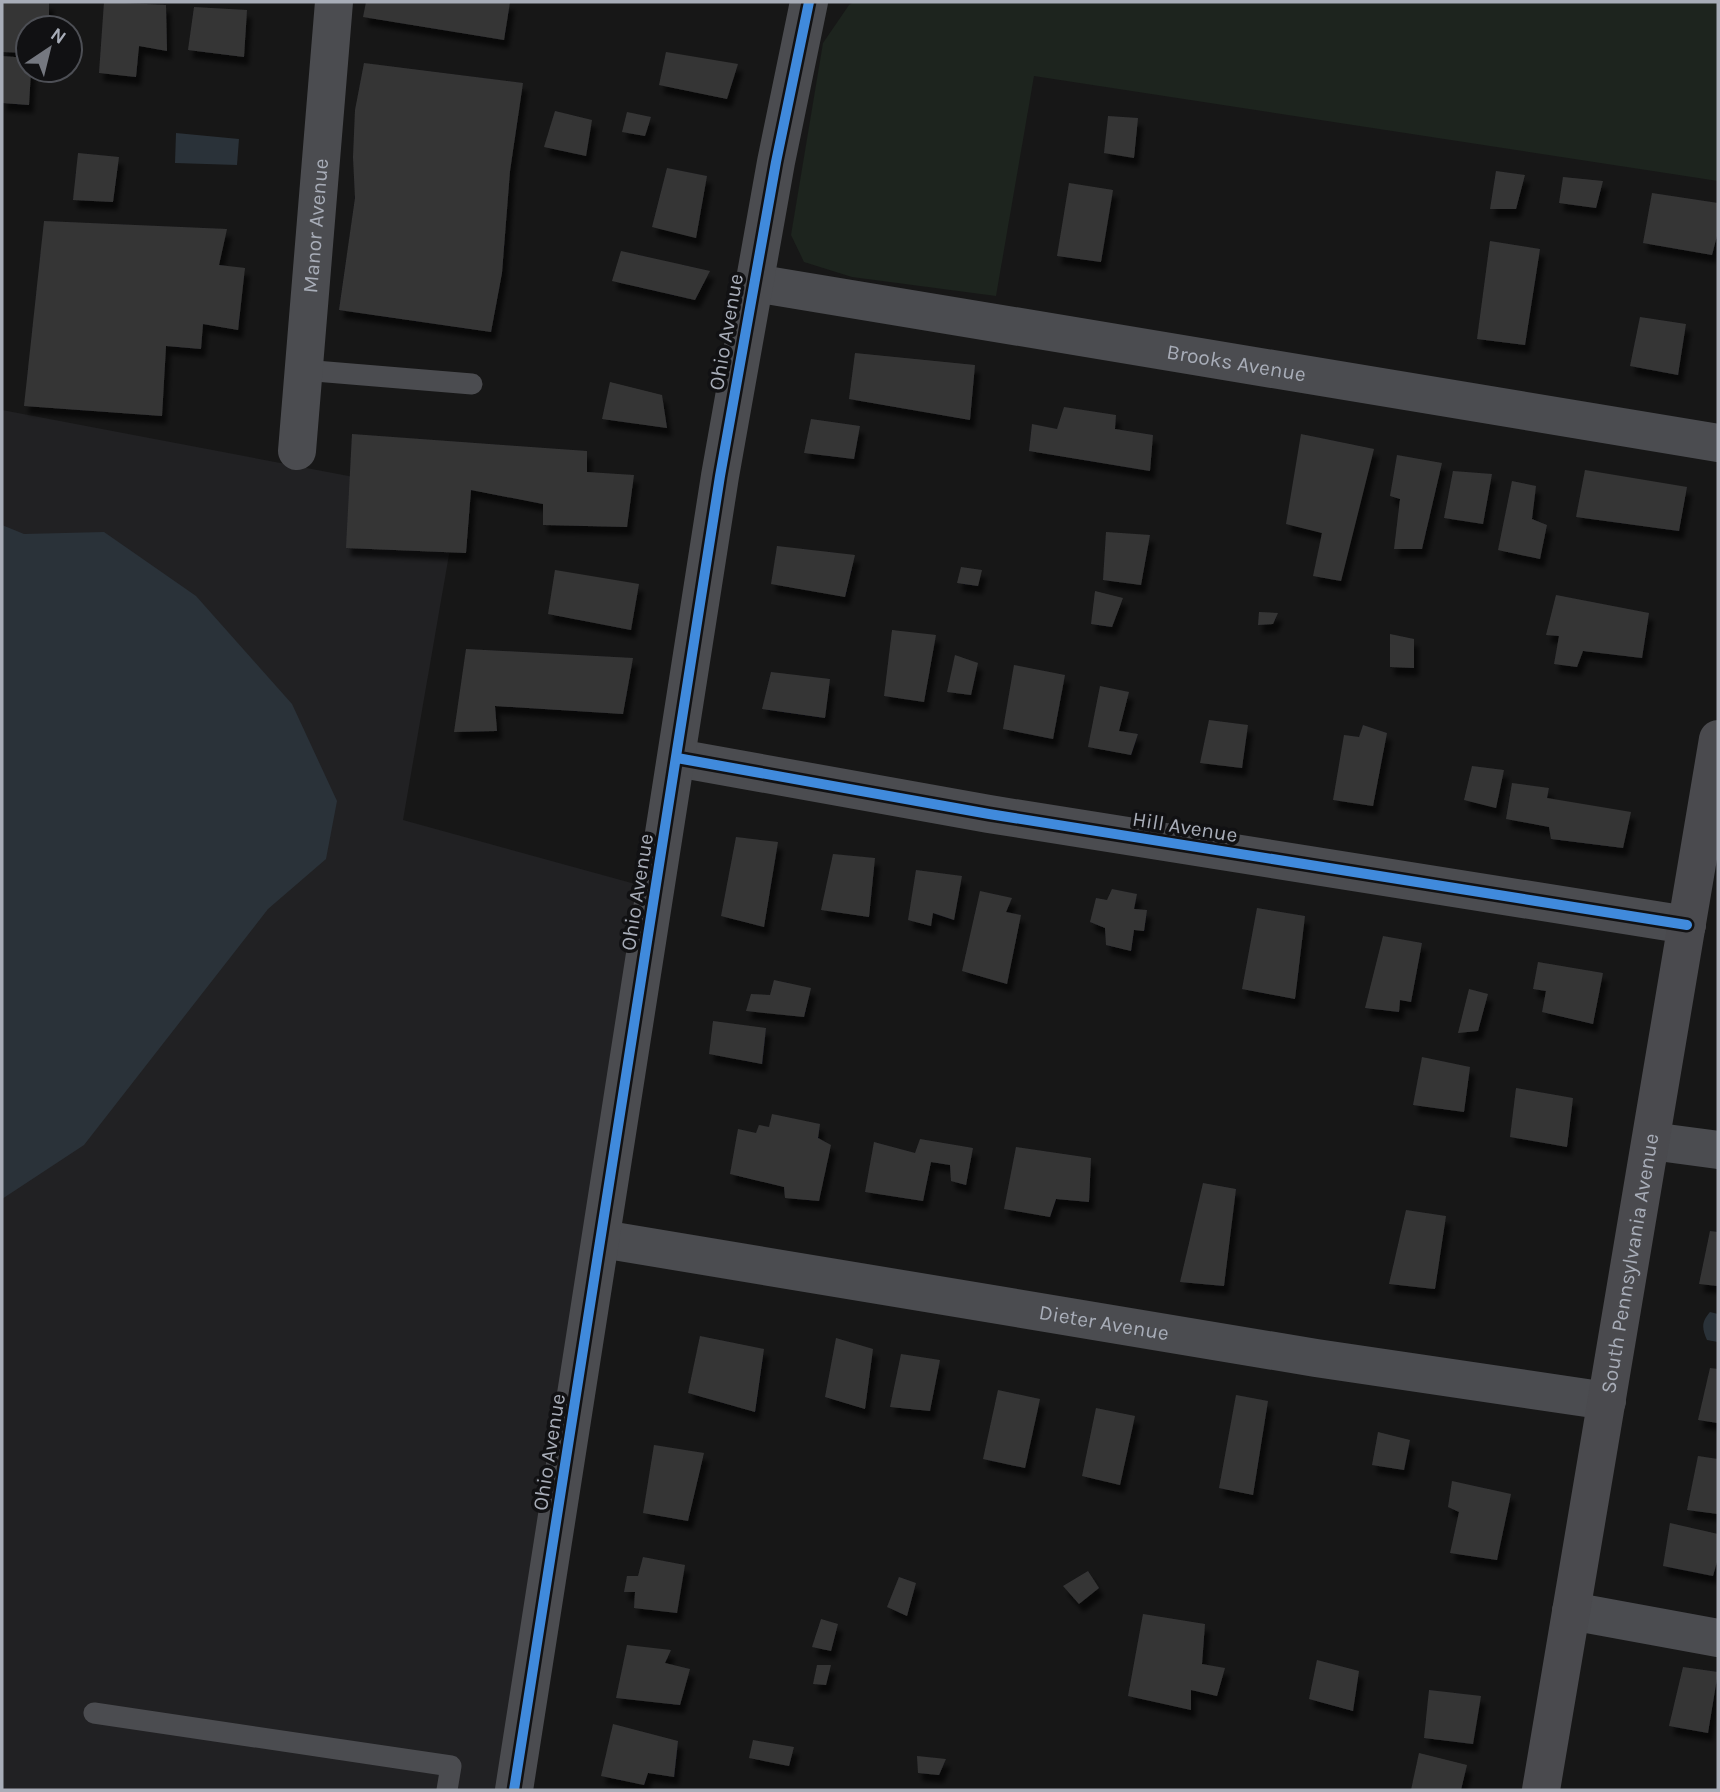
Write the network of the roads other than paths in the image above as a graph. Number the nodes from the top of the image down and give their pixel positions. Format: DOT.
graph roads {
  1 [pos="334,2"];
  2 [pos="809,2"];
  3 [pos="755,283"];
  4 [pos="303,370"];
  5 [pos="472,383"];
  6 [pos="1718,443"];
  7 [pos="297,451"];
  8 [pos="1718,738"];
  9 [pos="677,758"];
  10 [pos="1688,925"];
  11 [pos="1651,1140"];
  12 [pos="1718,1150"];
  13 [pos="602,1239"];
  14 [pos="1607,1401"];
  15 [pos="1571,1611"];
  16 [pos="1718,1638"];
  17 [pos="94,1713"];
  18 [pos="447,1790"];
  19 [pos="514,1790"];
  20 [pos="1541,1790"];
  1 -- 4 [label="street, Manor Avenue"];
  2 -- 3 [label="street, Ohio Avenue"];
  3 -- 6 [label="street, Brooks Avenue"];
  3 -- 9 [label="street, Ohio Avenue"];
  4 -- 5 [label="lane"];
  4 -- 7 [label="street, Manor Avenue"];
  8 -- 10 [label="main road, South Pennsylvania Avenue"];
  9 -- 10 [label="street, Hill Avenue"];
  9 -- 13 [label="street, Ohio Avenue"];
  10 -- 11 [label="main road, South Pennsylvania Avenue"];
  11 -- 12 [label="street"];
  11 -- 14 [label="main road, South Pennsylvania Avenue"];
  13 -- 14 [label="street, Dieter Avenue"];
  13 -- 19 [label="street, Ohio Avenue"];
  14 -- 15 [label="main road, South Pennsylvania Avenue"];
  15 -- 16 [label="street"];
  15 -- 20 [label="main road, South Pennsylvania Avenue"];
  17 -- 18 [label="lane"];
}
